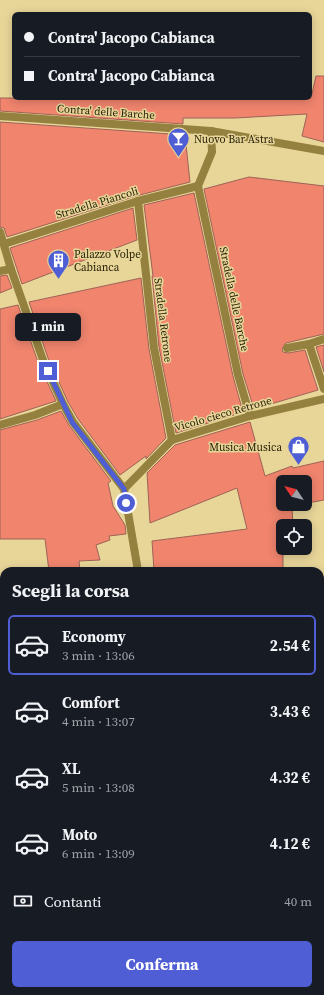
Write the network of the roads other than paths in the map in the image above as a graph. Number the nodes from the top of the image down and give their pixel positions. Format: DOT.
graph roads {
  1 [pos="0,116"];
  2 [pos="211,131"];
  3 [pos="324,151"];
  4 [pos="198,186"];
  5 [pos="138,201"];
  6 [pos="0,232"];
  7 [pos="4,244"];
  8 [pos="11,269"];
  9 [pos="0,271"];
  10 [pos="324,339"];
  11 [pos="309,344"];
  12 [pos="287,348"];
  13 [pos="324,389"];
  14 [pos="324,399"];
  15 [pos="64,404"];
  16 [pos="250,416"];
  17 [pos="0,425"];
  18 [pos="172,440"];
  19 [pos="124,489"];
  20 [pos="137,567"];
  1 -- 2 [label="street, Contra' delle Barche"];
  2 -- 3 [label="street, Contra' delle Barche"];
  2 -- 4 [label="street"];
  4 -- 5 [label="street, Stradella Piancoli"];
  4 -- 16 [label="street, Stradella delle Barche"];
  5 -- 7 [label="street, Stradella Piancoli"];
  5 -- 18 [label="street, Stradella Retrone"];
  6 -- 7 [label="street"];
  7 -- 8 [label="street"];
  8 -- 9 [label="street"];
  8 -- 15 [label="street"];
  10 -- 11 [label="street"];
  11 -- 12 [label="street"];
  11 -- 13 [label="street"];
  14 -- 16 [label="street, Vicolo cieco Retrone"];
  15 -- 17 [label="street"];
  15 -- 19 [label="street"];
  16 -- 18 [label="street, Vicolo cieco Retrone"];
  18 -- 19 [label="street, Vicolo cieco Retrone"];
  19 -- 20 [label="street"];
}
